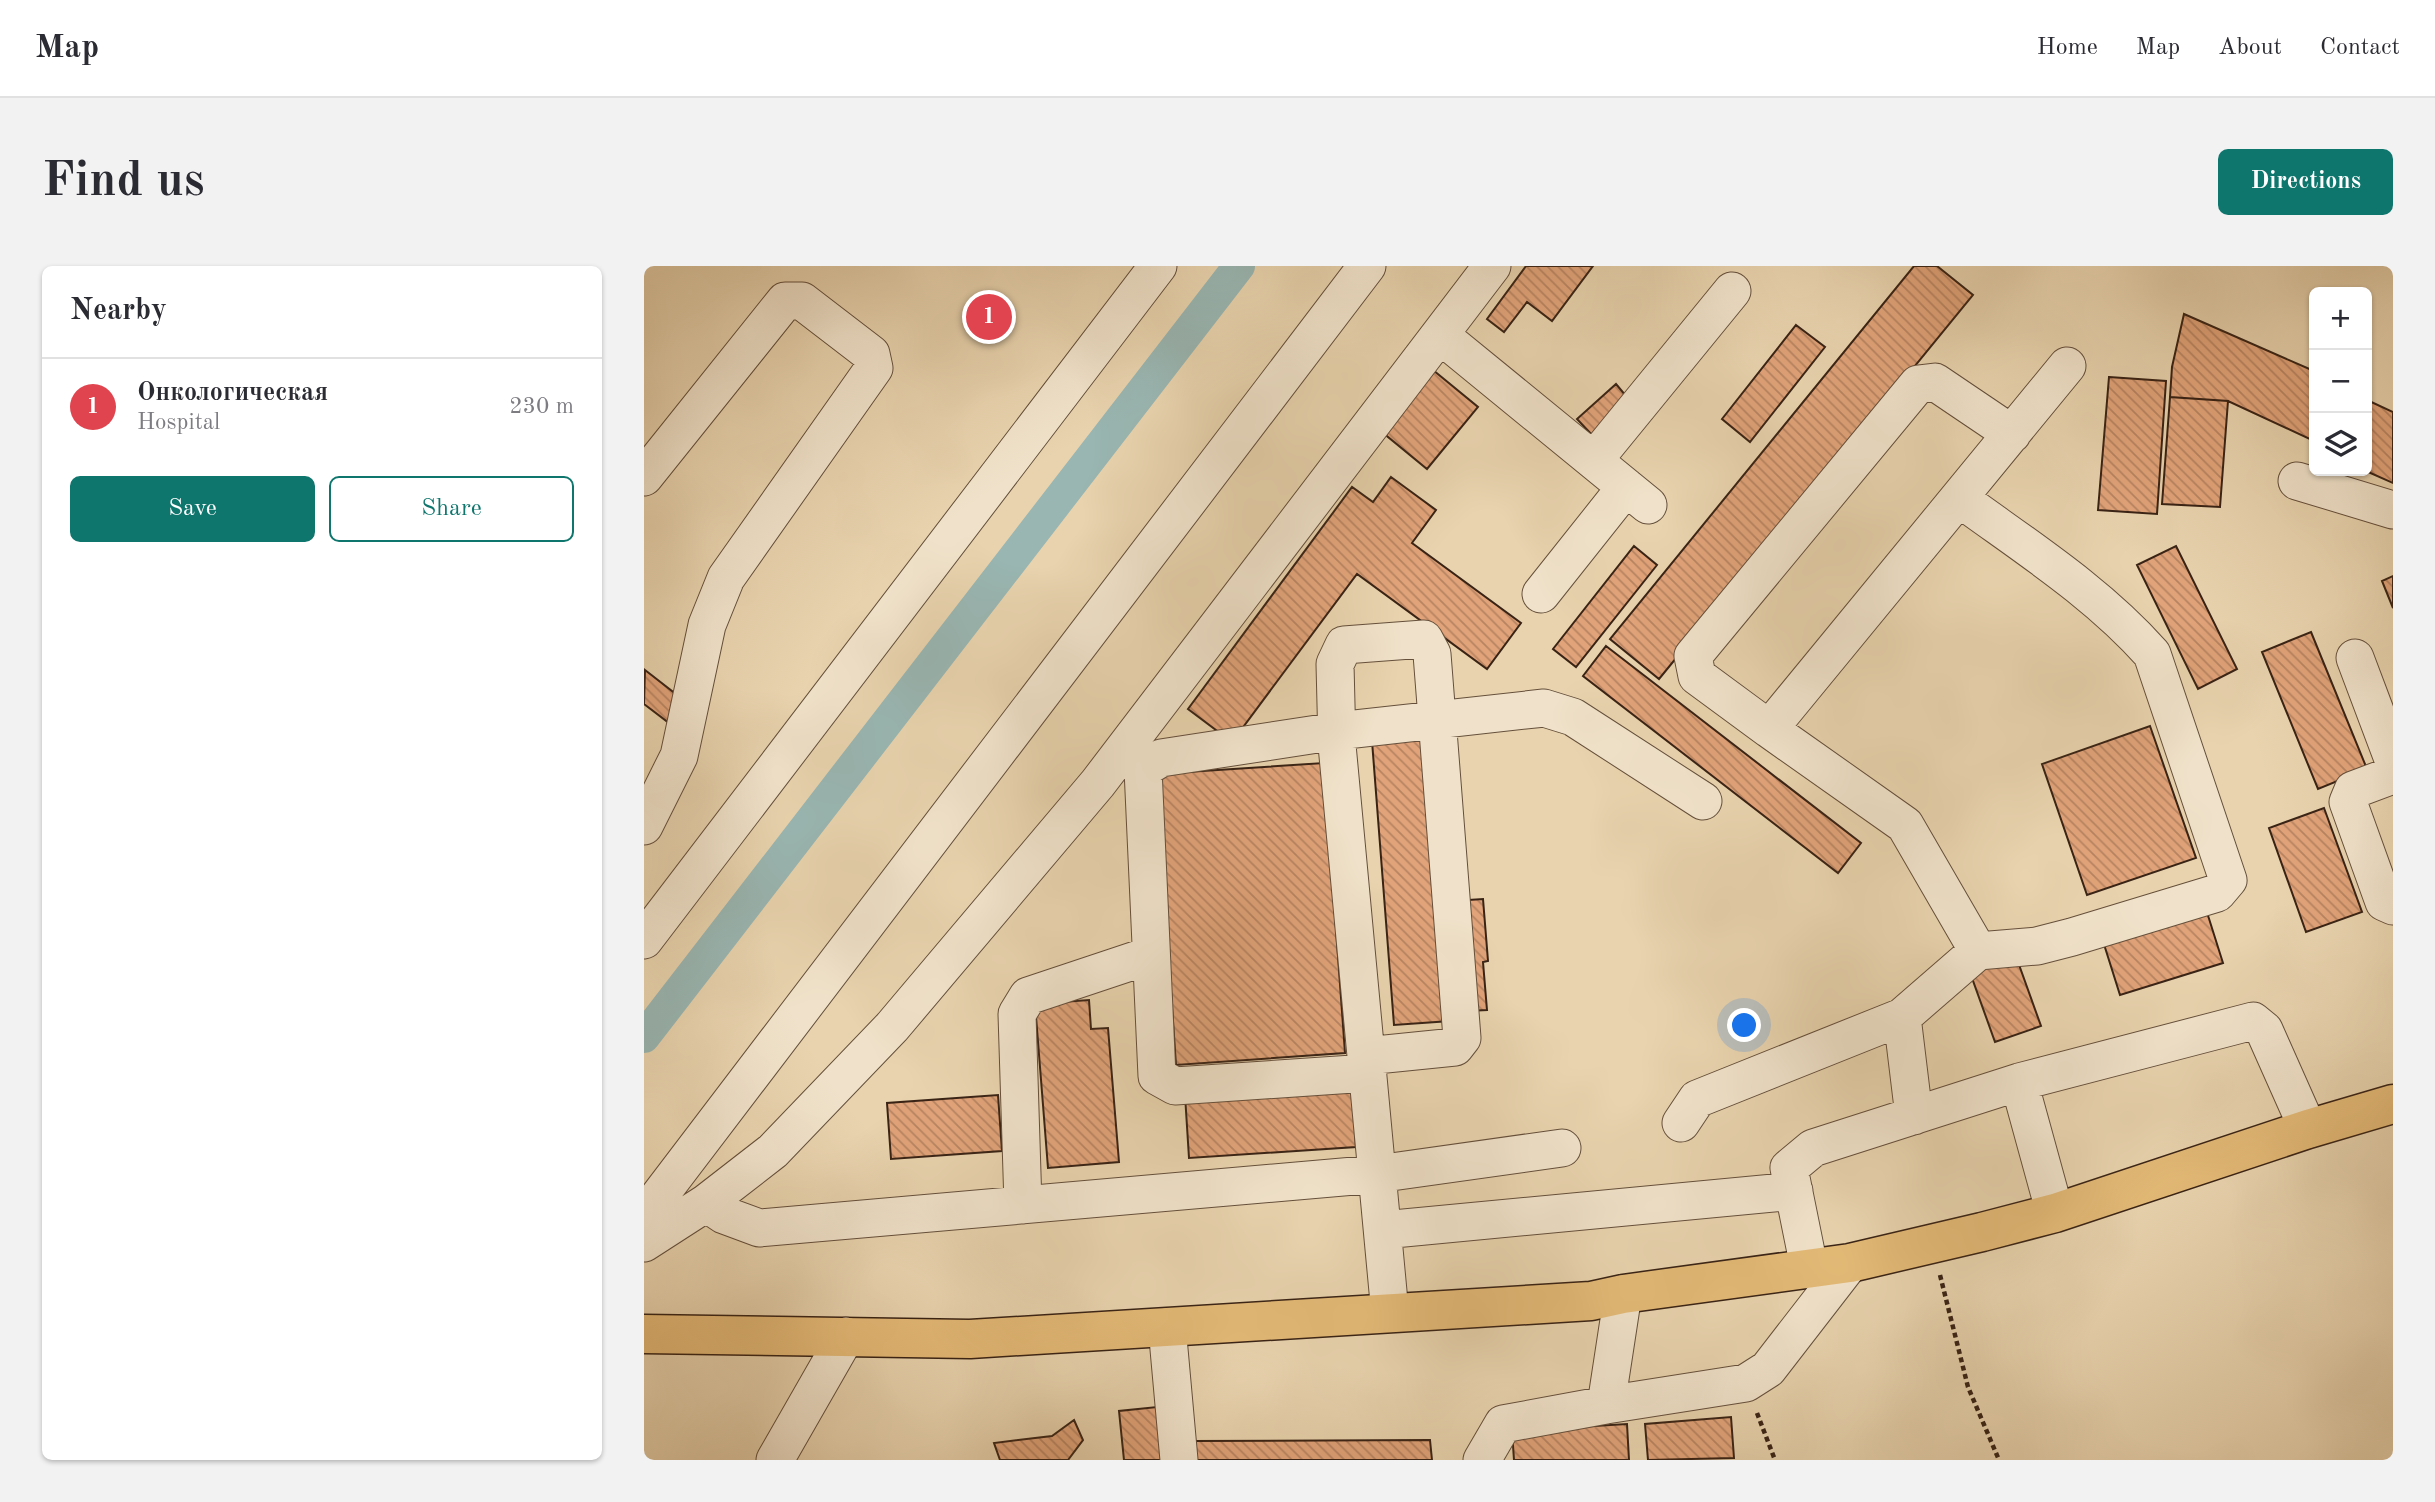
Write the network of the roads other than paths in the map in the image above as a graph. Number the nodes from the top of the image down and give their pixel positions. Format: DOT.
graph roads {
  1 [pos="1158,266"];
  2 [pos="1367,266"];
  3 [pos="1453,266"];
  4 [pos="1492,266"];
  5 [pos="1732,291"];
  6 [pos="1464,304"];
  7 [pos="1440,335"];
  8 [pos="2067,366"];
  9 [pos="2012,434"];
  10 [pos="1594,460"];
  11 [pos="644,477"];
  12 [pos="2297,481"];
  13 [pos="1959,498"];
  14 [pos="2393,510"];
  15 [pos="1541,594"];
  16 [pos="2355,658"];
  17 [pos="1436,720"];
  18 [pos="2386,720"];
  19 [pos="1769,729"];
  20 [pos="1337,731"];
  21 [pos="2393,759"];
  22 [pos="2393,775"];
  23 [pos="1703,801"];
  24 [pos="644,826"];
  25 [pos="2393,906"];
  26 [pos="644,940"];
  27 [pos="1978,951"];
  28 [pos="1151,955"];
  29 [pos="1902,1017"];
  30 [pos="1367,1064"];
  31 [pos="2020,1082"];
  32 [pos="2393,1104"];
  33 [pos="1914,1116"];
  34 [pos="1681,1122"];
  35 [pos="2308,1129"];
  36 [pos="1562,1148"];
  37 [pos="1377,1174"];
  38 [pos="1794,1191"];
  39 [pos="706,1203"];
  40 [pos="1023,1205"];
  41 [pos="2055,1213"];
  42 [pos="644,1216"];
  43 [pos="1383,1230"];
  44 [pos="644,1243"];
  45 [pos="1850,1263"];
  46 [pos="1809,1268"];
  47 [pos="1623,1294"];
  48 [pos="1390,1313"];
  49 [pos="1167,1327"];
  50 [pos="644,1334"];
  51 [pos="846,1336"];
  52 [pos="1606,1405"];
  53 [pos="775,1460"];
  54 [pos="1179,1460"];
  55 [pos="1482,1460"];
  1 -- 26 [label="street"];
  2 -- 42 [label="street"];
  3 -- 6 [label="street"];
  4 -- 6 [label="street"];
  5 -- 10 [label="street"];
  6 -- 7 [label="street"];
  7 -- 10 [label="street"];
  7 -- 39 [label="street"];
  8 -- 9 [label="street"];
  9 -- 13 [label="street"];
  9 -- 19 [label="street"];
  10 -- 15 [label="street"];
  11 -- 24 [label="street"];
  12 -- 14 [label="street"];
  13 -- 19 [label="street"];
  13 -- 27 [label="street"];
  16 -- 18 [label="street"];
  17 -- 20 [label="street"];
  17 -- 20 [label="street"];
  17 -- 23 [label="street"];
  17 -- 30 [label="street"];
  18 -- 21 [label="street"];
  19 -- 27 [label="street"];
  20 -- 28 [label="street"];
  20 -- 30 [label="street"];
  22 -- 25 [label="street"];
  27 -- 29 [label="street"];
  28 -- 30 [label="street"];
  28 -- 40 [label="street"];
  29 -- 33 [label="street"];
  29 -- 34 [label="street"];
  30 -- 37 [label="street"];
  31 -- 33 [label="street"];
  31 -- 35 [label="street"];
  31 -- 41 [label="street"];
  32 -- 35 [label="main road"];
  33 -- 38 [label="street"];
  35 -- 41 [label="main road"];
  36 -- 37 [label="street"];
  37 -- 40 [label="street"];
  37 -- 43 [label="street"];
  38 -- 43 [label="street"];
  38 -- 46 [label="street"];
  39 -- 40 [label="street"];
  39 -- 44 [label="street"];
  41 -- 45 [label="main road"];
  43 -- 48 [label="street"];
  45 -- 46 [label="main road"];
  45 -- 52 [label="street"];
  46 -- 47 [label="main road"];
  47 -- 48 [label="main road"];
  47 -- 52 [label="street"];
  48 -- 49 [label="main road"];
  49 -- 51 [label="main road"];
  49 -- 54 [label="street"];
  50 -- 51 [label="main road"];
  51 -- 53 [label="street"];
  52 -- 55 [label="street"];
}
